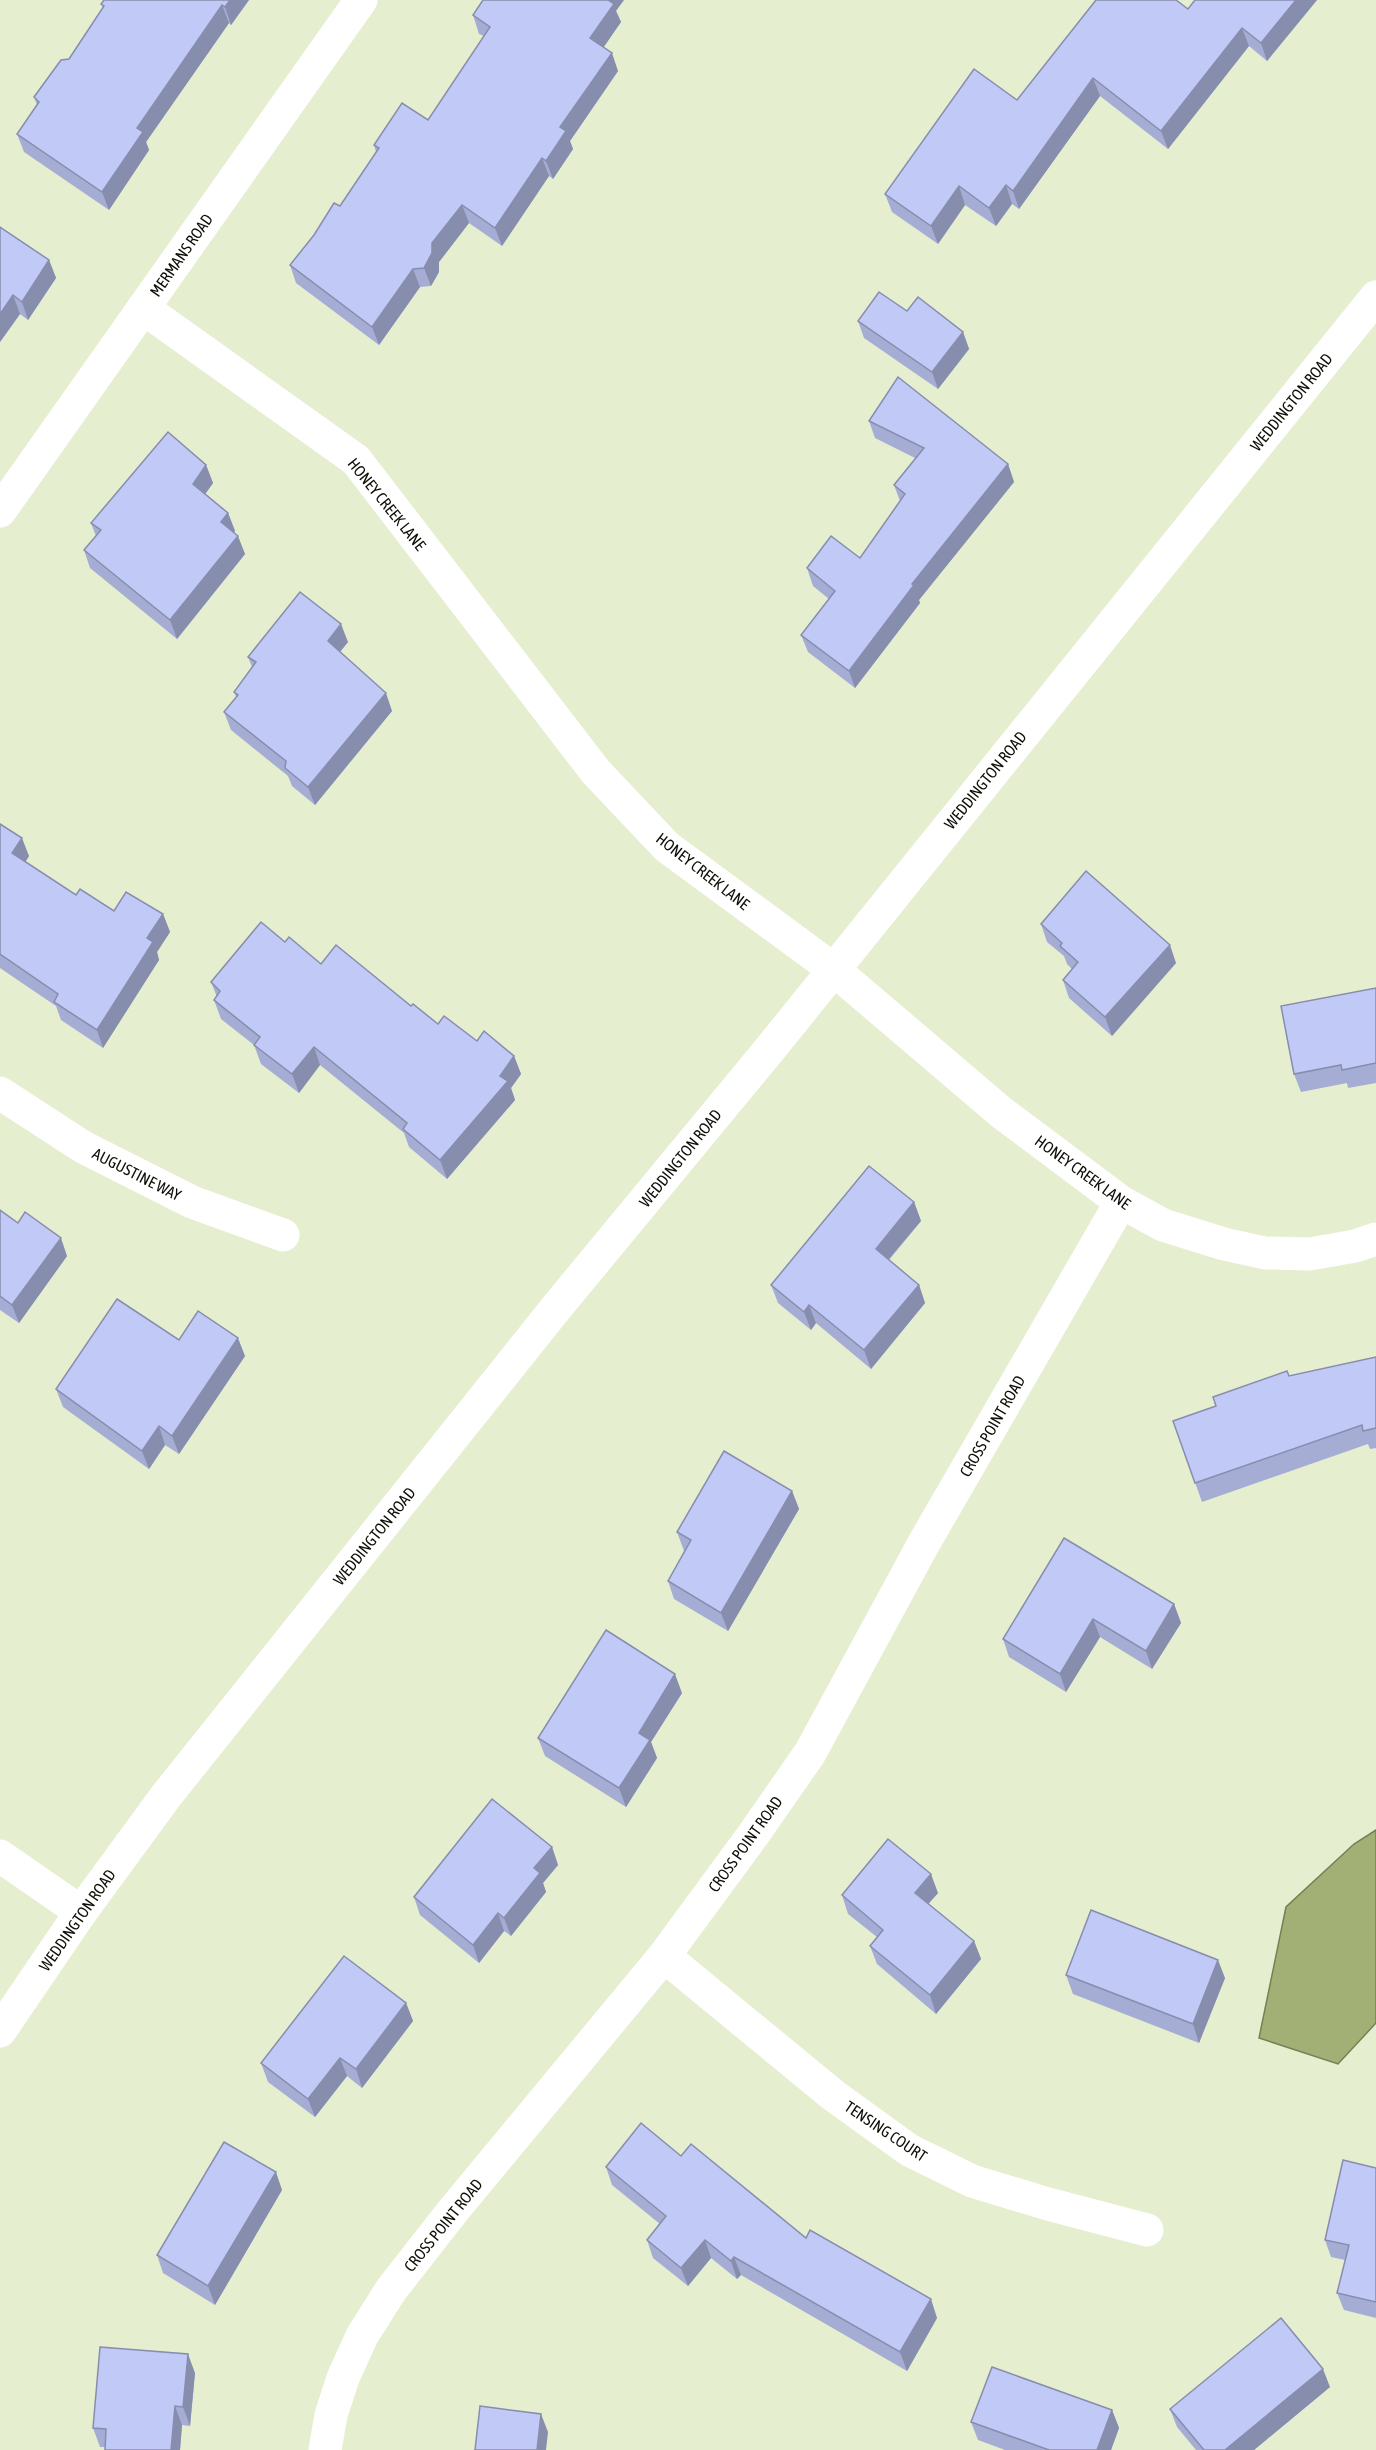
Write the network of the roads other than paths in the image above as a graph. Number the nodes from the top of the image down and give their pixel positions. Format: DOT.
graph roads {
  1 [pos="361,0"];
  2 [pos="1376,297"];
  3 [pos="143,308"];
  4 [pos="0,511"];
  5 [pos="833,969"];
  6 [pos="0,1093"];
  7 [pos="1121,1202"];
  8 [pos="283,1235"];
  9 [pos="1376,1239"];
  10 [pos="0,1856"];
  11 [pos="81,1912"];
  12 [pos="664,1956"];
  13 [pos="0,2031"];
  14 [pos="1147,2230"];
  15 [pos="325,2450"];
  1 -- 3 [label="street, MERMANS ROAD"];
  2 -- 5 [label="street, WEDDINGTON ROAD"];
  3 -- 4 [label="street, MERMANS ROAD"];
  3 -- 5 [label="street, HONEY CREEK LANE"];
  5 -- 7 [label="street, HONEY CREEK LANE"];
  5 -- 11 [label="street, WEDDINGTON ROAD"];
  6 -- 8 [label="street, AUGUSTINE WAY"];
  7 -- 9 [label="street, HONEY CREEK LANE"];
  7 -- 12 [label="street, CROSS POINT ROAD"];
  10 -- 11 [label="street"];
  11 -- 13 [label="street, WEDDINGTON ROAD"];
  12 -- 14 [label="street, TENSING COURT"];
  12 -- 15 [label="street, CROSS POINT ROAD"];
}
